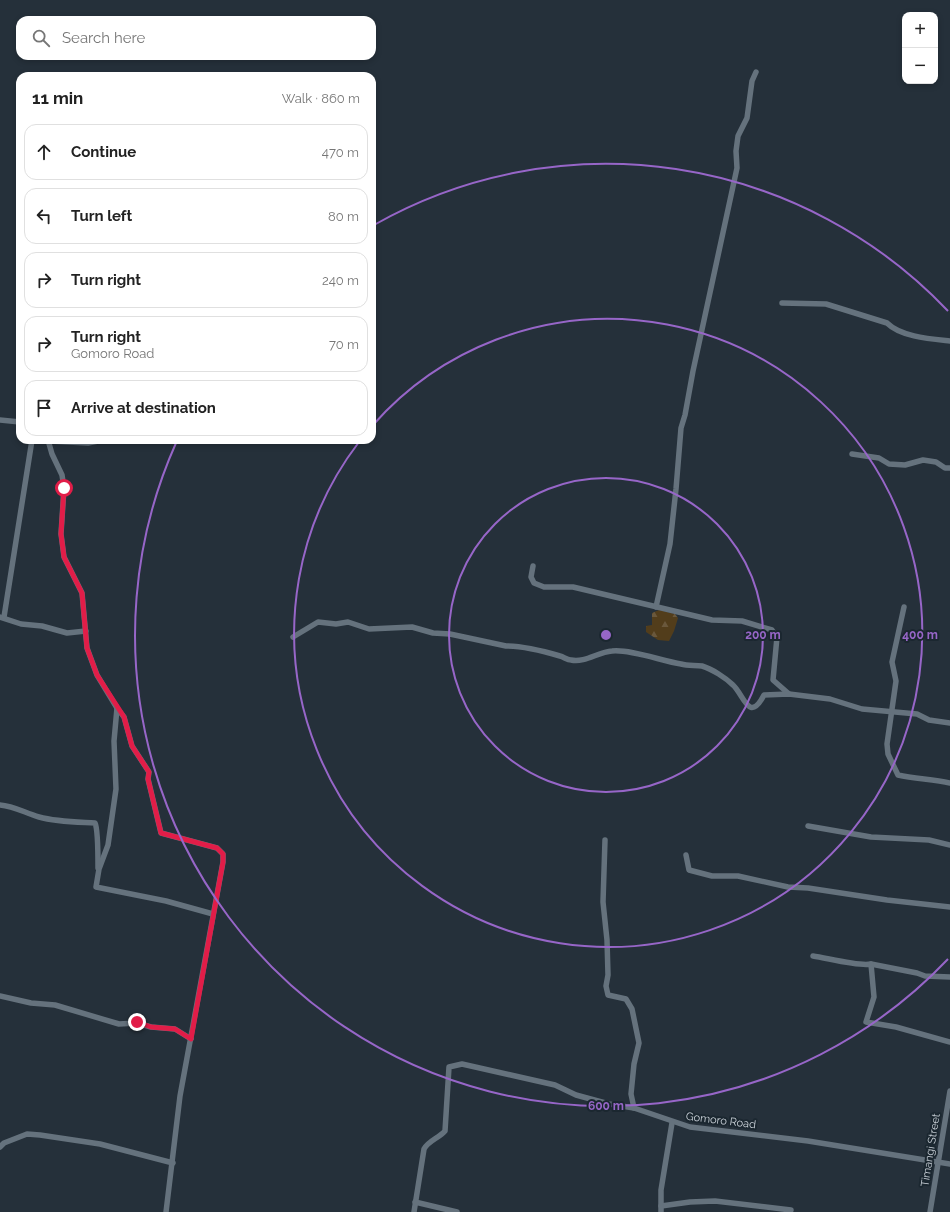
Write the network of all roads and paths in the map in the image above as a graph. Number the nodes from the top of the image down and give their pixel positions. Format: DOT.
graph roads {
  1 [pos="756,72"];
  2 [pos="782,303"];
  3 [pos="950,341"];
  4 [pos="0,420"];
  5 [pos="16,422"];
  6 [pos="31,444"];
  7 [pos="49,444"];
  8 [pos="852,454"];
  9 [pos="950,468"];
  10 [pos="533,566"];
  11 [pos="656,607"];
  12 [pos="904,607"];
  13 [pos="2,617"];
  14 [pos="86,631"];
  15 [pos="293,637"];
  16 [pos="790,694"];
  17 [pos="117,708"];
  18 [pos="892,711"];
  19 [pos="950,723"];
  20 [pos="950,782"];
  21 [pos="0,805"];
  22 [pos="808,826"];
  23 [pos="605,840"];
  24 [pos="950,845"];
  25 [pos="686,855"];
  26 [pos="99,869"];
  27 [pos="950,907"];
  28 [pos="214,914"];
  29 [pos="813,956"];
  30 [pos="871,964"];
  31 [pos="950,978"];
  32 [pos="0,996"];
  33 [pos="191,1039"];
  34 [pos="950,1042"];
  35 [pos="950,1091"];
  36 [pos="634,1108"];
  37 [pos="672,1123"];
  38 [pos="0,1147"];
  39 [pos="173,1163"];
  40 [pos="938,1163"];
  41 [pos="950,1164"];
  42 [pos="415,1202"];
  43 [pos="661,1209"];
  44 [pos="792,1211"];
  45 [pos="166,1212"];
  46 [pos="414,1212"];
  47 [pos="457,1212"];
  48 [pos="930,1212"];
  1 -- 11 [label="street"];
  2 -- 3 [label="street"];
  4 -- 5 [label="street"];
  6 -- 13 [label="street"];
  7 -- 14 [label="street"];
  8 -- 9 [label="street"];
  10 -- 11 [label="street"];
  11 -- 16 [label="street"];
  12 -- 18 [label="street"];
  13 -- 14 [label="street"];
  14 -- 17 [label="street"];
  15 -- 16 [label="street"];
  16 -- 18 [label="street"];
  17 -- 26 [label="street"];
  17 -- 28 [label="street"];
  18 -- 19 [label="street"];
  18 -- 20 [label="street"];
  21 -- 26 [label="street"];
  22 -- 24 [label="street"];
  23 -- 36 [label="street"];
  25 -- 27 [label="street"];
  26 -- 28 [label="street"];
  28 -- 33 [label="street"];
  29 -- 30 [label="street"];
  30 -- 31 [label="street"];
  30 -- 34 [label="street"];
  32 -- 33 [label="street"];
  33 -- 39 [label="street"];
  35 -- 40 [label="street, Timangi Street"];
  36 -- 37 [label="street, Gomoro Road"];
  36 -- 42 [label="street, Gomoro Road"];
  37 -- 40 [label="street, Gomoro Road"];
  37 -- 43 [label="street"];
  38 -- 39 [label="street"];
  39 -- 45 [label="street"];
  40 -- 41 [label="street, Gomoro Road"];
  40 -- 48 [label="street, Timangi Street"];
  42 -- 46 [label="street"];
  42 -- 47 [label="street"];
  43 -- 44 [label="street"];
}
